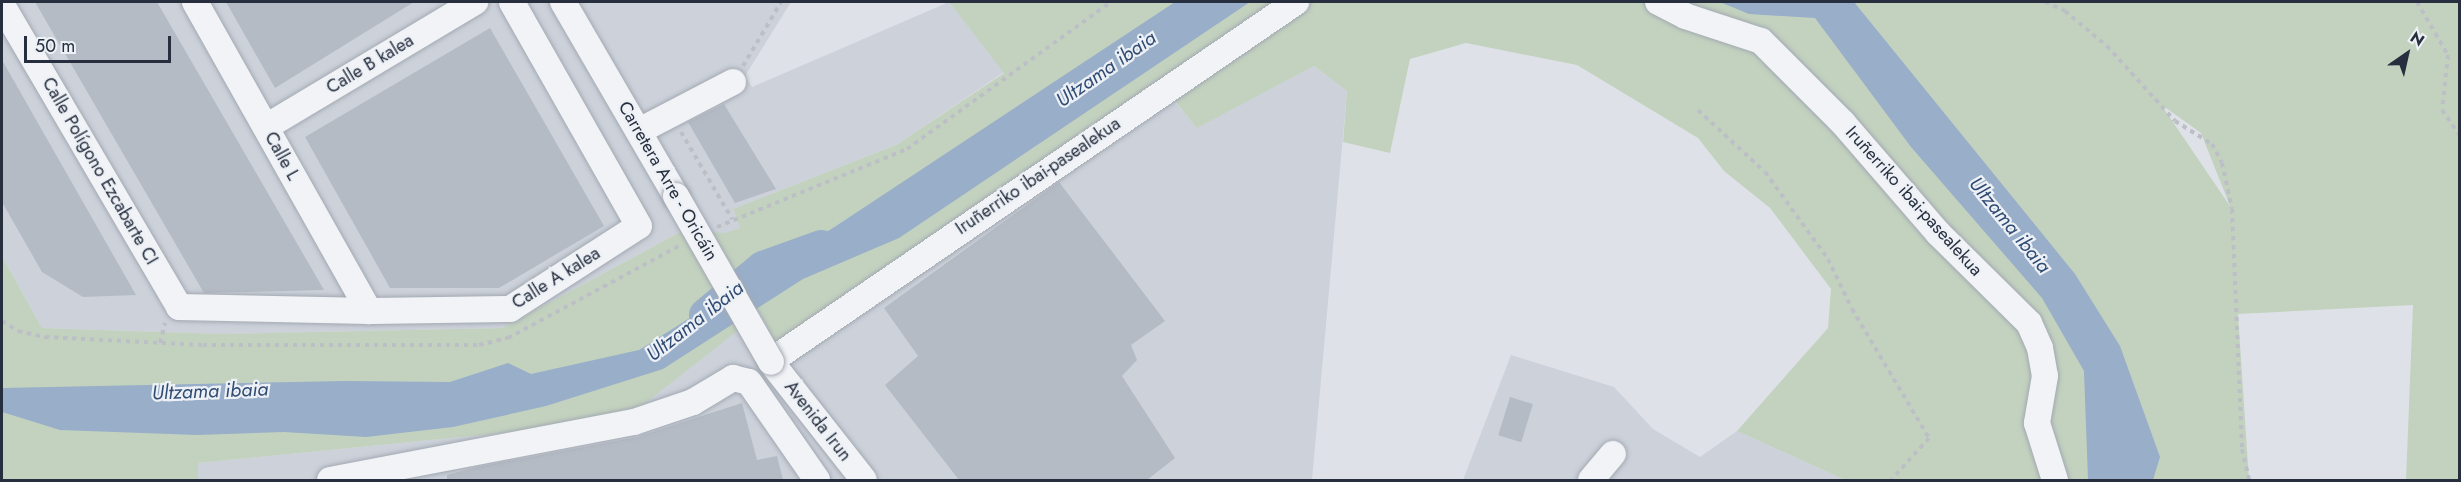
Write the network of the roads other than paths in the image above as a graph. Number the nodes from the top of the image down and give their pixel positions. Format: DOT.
graph roads {
  1 [pos="195,2"];
  2 [pos="475,2"];
  3 [pos="563,2"];
  4 [pos="1296,2"];
  5 [pos="1658,2"];
  6 [pos="518,4"];
  7 [pos="2,5"];
  8 [pos="733,82"];
  9 [pos="266,127"];
  10 [pos="639,131"];
  11 [pos="179,307"];
  12 [pos="369,311"];
  13 [pos="776,358"];
  14 [pos="1613,454"];
  15 [pos="421,472"];
  16 [pos="330,480"];
  17 [pos="817,480"];
  18 [pos="864,480"];
  19 [pos="1591,480"];
  20 [pos="2055,480"];
  1 -- 9 [label="street, Calle L"];
  2 -- 9 [label="street, Calle B kalea"];
  3 -- 10 [label="street, Carretera Arre - Oricáin"];
  4 -- 13 [label="street, Iruñerriko ibai-pasealekua"];
  5 -- 20 [label="street, Iruñerriko ibai-pasealekua"];
  6 -- 12 [label="street, Calle A kalea"];
  7 -- 11 [label="street, Calle Polígono Ezcabarte CI"];
  8 -- 10 [label="street"];
  9 -- 12 [label="street, Calle L"];
  10 -- 13 [label="street, Carretera Arre - Oricáin, bridge"];
  11 -- 12 [label="street, Calle A kalea"];
  13 -- 18 [label="street, Avenida Irun"];
  14 -- 19 [label="street"];
  15 -- 16 [label="street"];
  15 -- 17 [label="street"];
}
